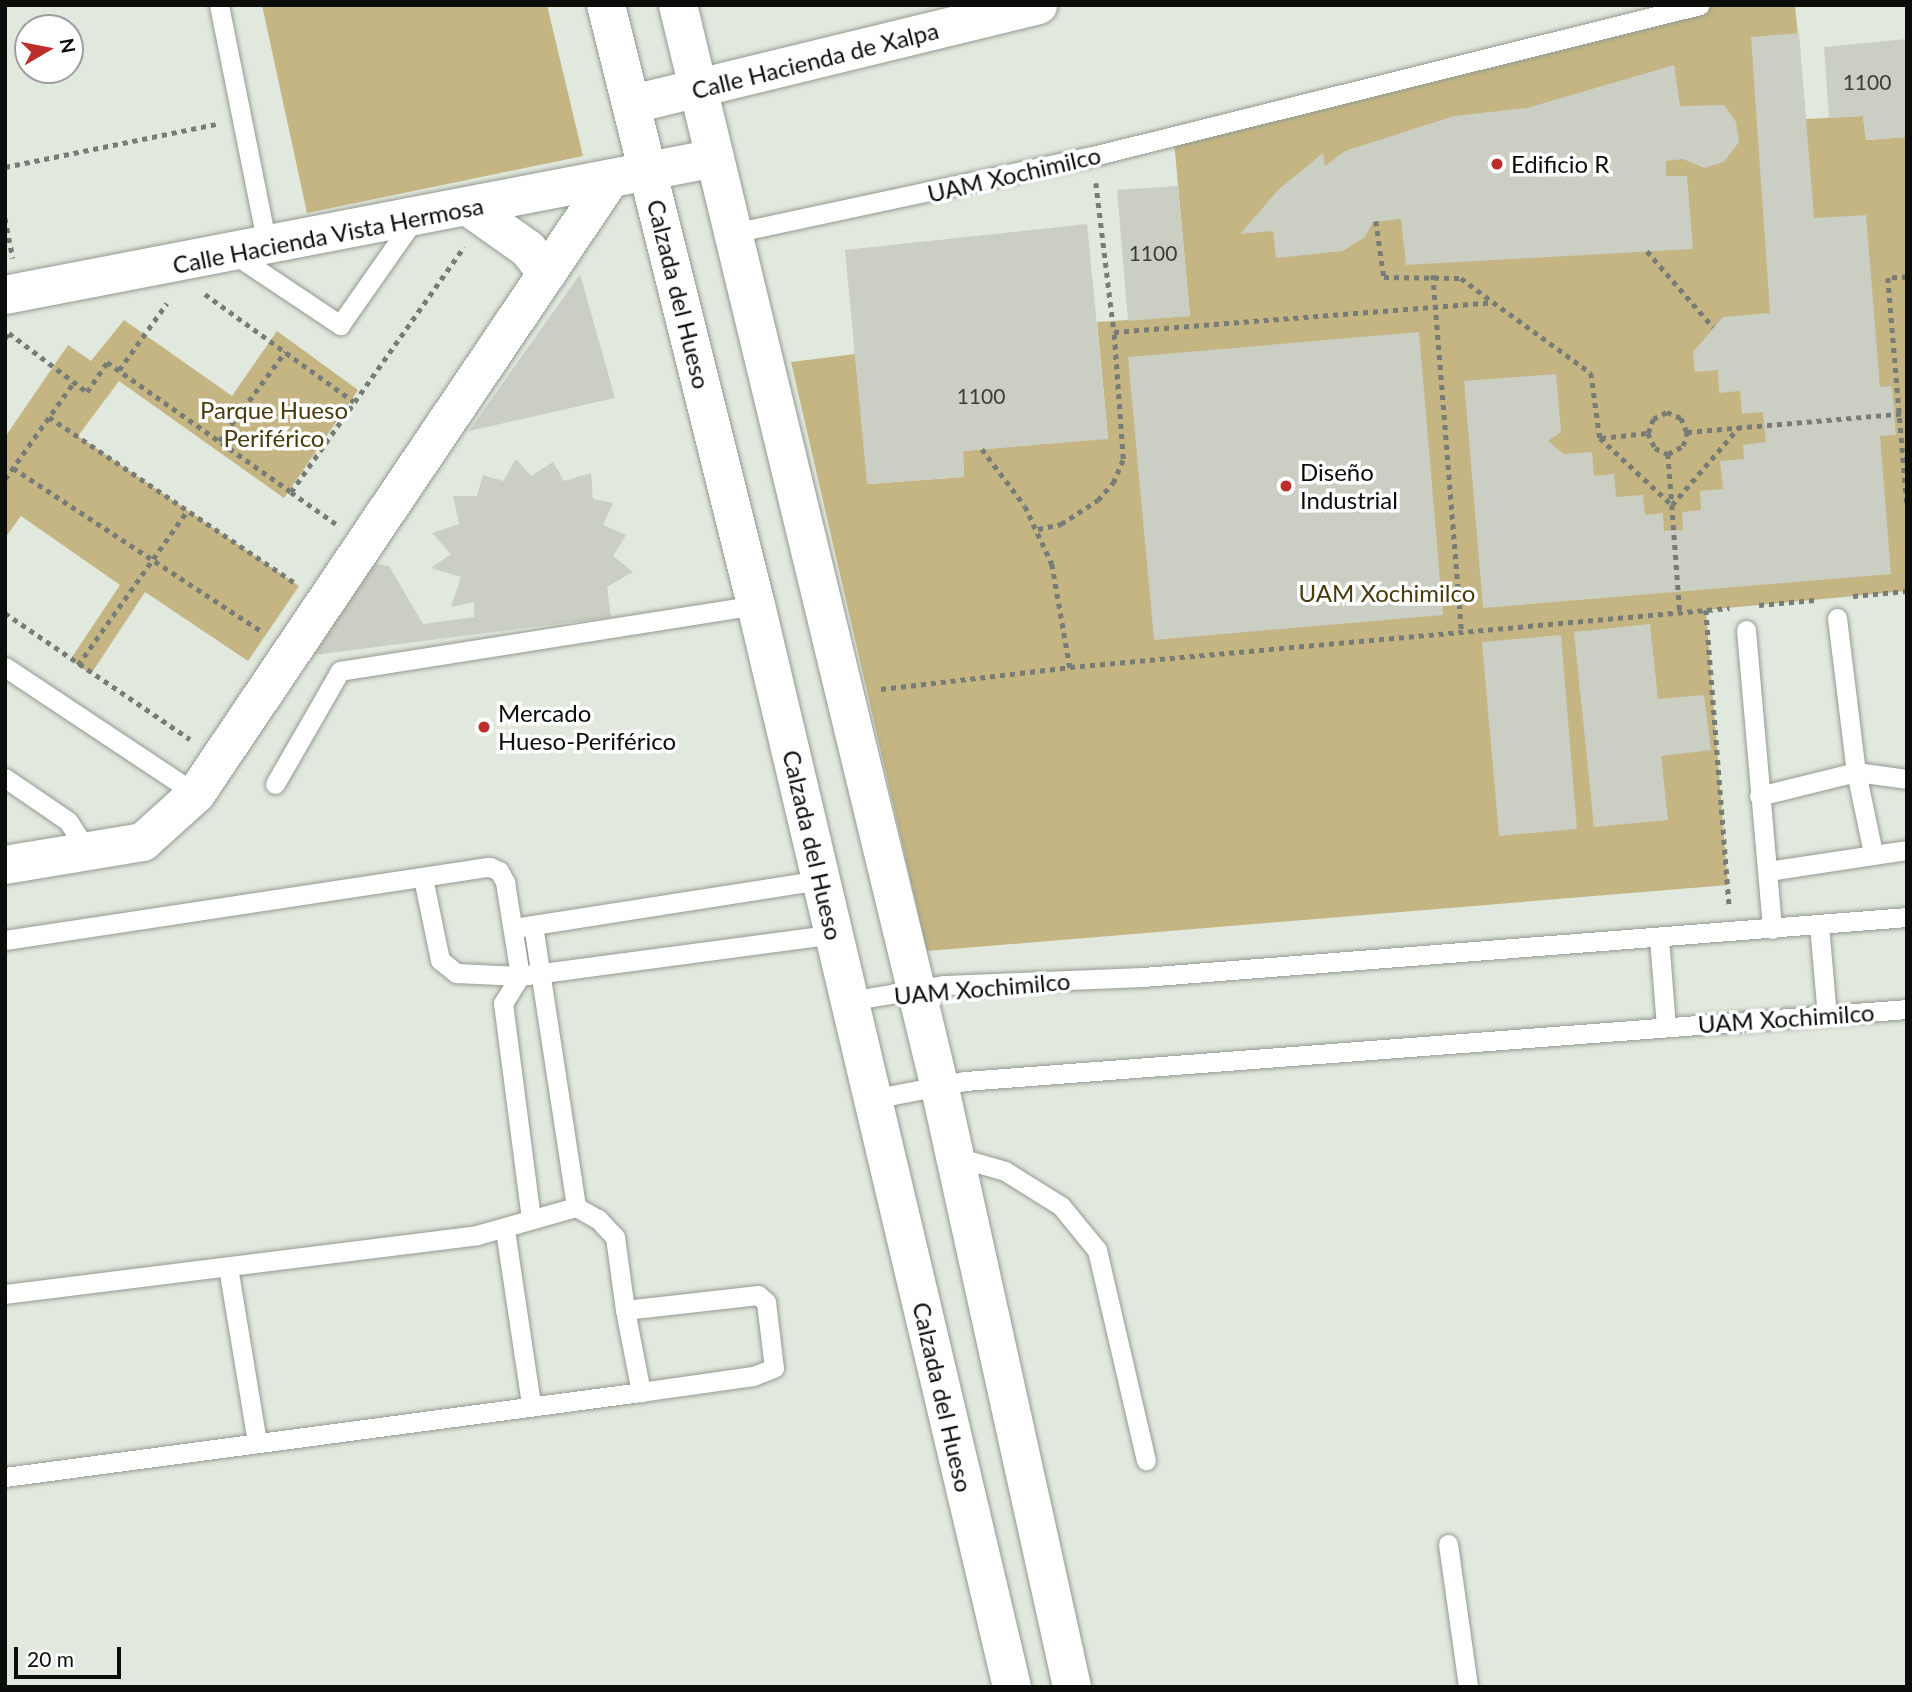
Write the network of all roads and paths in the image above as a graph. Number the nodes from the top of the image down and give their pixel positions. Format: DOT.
graph roads {
  1 [pos="219,5"];
  2 [pos="606,5"];
  3 [pos="678,5"];
  4 [pos="1038,5"];
  5 [pos="1700,5"];
  6 [pos="699,88"];
  7 [pos="633,104"];
  8 [pos="241,118"];
  9 [pos="1093,156"];
  10 [pos="715,158"];
  11 [pos="5,167"];
  12 [pos="649,173"];
  13 [pos="609,181"];
  14 [pos="470,208"];
  15 [pos="5,218"];
  16 [pos="415,218"];
  17 [pos="1376,221"];
  18 [pos="263,226"];
  19 [pos="733,233"];
  20 [pos="465,245"];
  21 [pos="1647,251"];
  22 [pos="234,254"];
  23 [pos="547,274"];
  24 [pos="1433,275"];
  25 [pos="1907,277"];
  26 [pos="10,284"];
  27 [pos="195,287"];
  28 [pos="170,299"];
  29 [pos="1493,302"];
  30 [pos="1436,305"];
  31 [pos="1713,327"];
  32 [pos="1114,332"];
  33 [pos="5,338"];
  34 [pos="285,352"];
  35 [pos="119,370"];
  36 [pos="74,382"];
  37 [pos="354,402"];
  38 [pos="1907,413"];
  39 [pos="1899,414"];
  40 [pos="49,417"];
  41 [pos="1738,427"];
  42 [pos="1687,432"];
  43 [pos="1648,433"];
  44 [pos="1600,438"];
  45 [pos="219,442"];
  46 [pos="982,449"];
  47 [pos="1668,454"];
  48 [pos="13,468"];
  49 [pos="5,479"];
  50 [pos="291,492"];
  51 [pos="1907,503"];
  52 [pos="1672,505"];
  53 [pos="187,511"];
  54 [pos="347,515"];
  55 [pos="339,526"];
  56 [pos="1038,529"];
  57 [pos="333,536"];
  58 [pos="151,562"];
  59 [pos="306,576"];
  60 [pos="299,586"];
  61 [pos="1907,591"];
  62 [pos="292,596"];
  63 [pos="1840,597"];
  64 [pos="1826,599"];
  65 [pos="756,605"];
  66 [pos="1746,606"];
  67 [pos="1732,607"];
  68 [pos="1706,610"];
  69 [pos="1680,612"];
  70 [pos="5,613"];
  71 [pos="1837,618"];
  72 [pos="273,625"];
  73 [pos="1746,630"];
  74 [pos="1462,632"];
  75 [pos="266,635"];
  76 [pos="260,643"];
  77 [pos="78,665"];
  78 [pos="5,667"];
  79 [pos="1070,667"];
  80 [pos="866,691"];
  81 [pos="201,730"];
  82 [pos="1856,772"];
  83 [pos="5,778"];
  84 [pos="1907,779"];
  85 [pos="275,784"];
  86 [pos="196,794"];
  87 [pos="1759,796"];
  88 [pos="1907,850"];
  89 [pos="89,853"];
  90 [pos="1873,853"];
  91 [pos="5,865"];
  92 [pos="1768,871"];
  93 [pos="423,878"];
  94 [pos="821,880"];
  95 [pos="1907,917"];
  96 [pos="1819,925"];
  97 [pos="523,927"];
  98 [pos="1772,929"];
  99 [pos="1732,931"];
  100 [pos="834,934"];
  101 [pos="1659,938"];
  102 [pos="5,940"];
  103 [pos="540,974"];
  104 [pos="520,976"];
  105 [pos="917,989"];
  106 [pos="849,1002"];
  107 [pos="1907,1009"];
  108 [pos="1827,1016"];
  109 [pos="1666,1027"];
  110 [pos="939,1084"];
  111 [pos="872,1099"];
  112 [pos="956,1157"];
  113 [pos="576,1207"];
  114 [pos="531,1218"];
  115 [pos="505,1230"];
  116 [pos="228,1267"];
  117 [pos="5,1294"];
  118 [pos="625,1310"];
  119 [pos="641,1392"];
  120 [pos="531,1404"];
  121 [pos="257,1443"];
  122 [pos="1146,1460"];
  123 [pos="5,1476"];
  124 [pos="1448,1544"];
  125 [pos="1008,1681"];
  126 [pos="1072,1687"];
  127 [pos="1468,1687"];
  1 -- 8 [label="lane"];
  2 -- 7 [label="main road, Calzada del Hueso"];
  3 -- 6 [label="main road"];
  4 -- 6 [label="main road, Calle Hacienda de Xalpa"];
  5 -- 9 [label="lane, UAM Xochimilco"];
  6 -- 7 [label="main road, Calle Hacienda de Xalpa"];
  6 -- 10 [label="main road"];
  7 -- 12 [label="main road, Calzada del Hueso"];
  8 -- 11 [label="path"];
  8 -- 18 [label="lane"];
  9 -- 19 [label="lane, UAM Xochimilco"];
  9 -- 32 [label="path"];
  10 -- 12 [label="main road, Calle Hacienda Vista Hermosa"];
  10 -- 19 [label="main road"];
  12 -- 13 [label="main road, Calle Hacienda Vista Hermosa"];
  12 -- 65 [label="main road, Calzada del Hueso"];
  13 -- 14 [label="main road, Calle Hacienda Vista Hermosa"];
  13 -- 23 [label="main road"];
  14 -- 16 [label="main road, Calle Hacienda Vista Hermosa"];
  14 -- 23 [label="main road"];
  15 -- 26 [label="path"];
  16 -- 22 [label="main road, Calle Hacienda Vista Hermosa"];
  16 -- 22 [label="lane"];
  17 -- 24 [label="path"];
  19 -- 105 [label="main road"];
  20 -- 37 [label="path"];
  21 -- 31 [label="path"];
  22 -- 26 [label="main road, Calle Hacienda Vista Hermosa"];
  23 -- 86 [label="main road"];
  24 -- 29 [label="path"];
  24 -- 30 [label="path"];
  25 -- 39 [label="path"];
  27 -- 34 [label="path"];
  28 -- 35 [label="path"];
  29 -- 30 [label="path"];
  29 -- 44 [label="path"];
  30 -- 32 [label="path"];
  30 -- 74 [label="path"];
  32 -- 56 [label="path"];
  33 -- 36 [label="path"];
  34 -- 37 [label="path"];
  34 -- 45 [label="path"];
  35 -- 36 [label="path"];
  35 -- 45 [label="path"];
  36 -- 40 [label="path"];
  37 -- 50 [label="path"];
  38 -- 39 [label="path"];
  39 -- 41 [label="path"];
  39 -- 51 [label="path"];
  40 -- 48 [label="path"];
  40 -- 53 [label="path"];
  41 -- 42 [label="path"];
  41 -- 52 [label="path"];
  42 -- 43 [label="path"];
  42 -- 47 [label="path"];
  43 -- 44 [label="path"];
  43 -- 47 [label="path"];
  44 -- 52 [label="path"];
  45 -- 50 [label="path"];
  46 -- 56 [label="path"];
  47 -- 52 [label="path"];
  48 -- 49 [label="path"];
  48 -- 58 [label="path"];
  50 -- 55 [label="path"];
  52 -- 69 [label="path"];
  53 -- 58 [label="path"];
  53 -- 60 [label="path"];
  54 -- 55 [label="path"];
  55 -- 57 [label="path"];
  56 -- 79 [label="path"];
  58 -- 75 [label="path"];
  58 -- 77 [label="path"];
  59 -- 60 [label="path"];
  60 -- 62 [label="path"];
  61 -- 63 [label="path"];
  64 -- 66 [label="path"];
  65 -- 85 [label="lane"];
  65 -- 94 [label="main road, Calzada del Hueso"];
  67 -- 68 [label="path"];
  68 -- 69 [label="path"];
  68 -- 99 [label="path"];
  69 -- 74 [label="path"];
  70 -- 77 [label="path"];
  71 -- 82 [label="lane"];
  72 -- 75 [label="path"];
  73 -- 87 [label="lane"];
  74 -- 79 [label="path"];
  75 -- 76 [label="path"];
  77 -- 81 [label="path"];
  78 -- 86 [label="lane"];
  79 -- 80 [label="path"];
  82 -- 84 [label="lane"];
  82 -- 87 [label="lane"];
  82 -- 90 [label="lane"];
  83 -- 89 [label="lane"];
  86 -- 89 [label="main road"];
  87 -- 92 [label="lane"];
  88 -- 90 [label="lane"];
  89 -- 91 [label="main road"];
  90 -- 92 [label="lane"];
  92 -- 98 [label="lane"];
  93 -- 97 [label="lane"];
  93 -- 102 [label="lane"];
  93 -- 104 [label="lane"];
  94 -- 97 [label="lane"];
  94 -- 100 [label="main road, Calzada del Hueso"];
  95 -- 96 [label="lane, UAM Xochimilco"];
  96 -- 98 [label="lane, UAM Xochimilco"];
  96 -- 108 [label="lane"];
  97 -- 103 [label="lane"];
  97 -- 104 [label="lane"];
  98 -- 99 [label="lane, UAM Xochimilco"];
  99 -- 101 [label="lane, UAM Xochimilco"];
  100 -- 103 [label="lane"];
  100 -- 106 [label="main road, Calzada del Hueso"];
  101 -- 105 [label="lane, UAM Xochimilco"];
  101 -- 109 [label="lane, UAM Xochimilco"];
  103 -- 104 [label="lane"];
  103 -- 113 [label="lane"];
  104 -- 114 [label="lane"];
  105 -- 106 [label="lane, UAM Xochimilco"];
  105 -- 110 [label="main road"];
  106 -- 111 [label="main road, Calzada del Hueso"];
  107 -- 108 [label="lane, UAM Xochimilco"];
  108 -- 109 [label="lane, UAM Xochimilco"];
  109 -- 110 [label="lane, UAM Xochimilco"];
  110 -- 111 [label="lane, UAM Xochimilco"];
  110 -- 112 [label="main road"];
  111 -- 125 [label="main road, Calzada del Hueso"];
  112 -- 122 [label="lane"];
  112 -- 126 [label="main road"];
  113 -- 114 [label="lane"];
  113 -- 118 [label="lane"];
  114 -- 115 [label="lane"];
  115 -- 116 [label="lane"];
  115 -- 120 [label="lane"];
  116 -- 117 [label="lane"];
  116 -- 121 [label="lane"];
  118 -- 119 [label="lane"];
  118 -- 119 [label="lane"];
  119 -- 120 [label="lane"];
  120 -- 121 [label="lane"];
  121 -- 123 [label="lane"];
  124 -- 127 [label="lane"];
}
